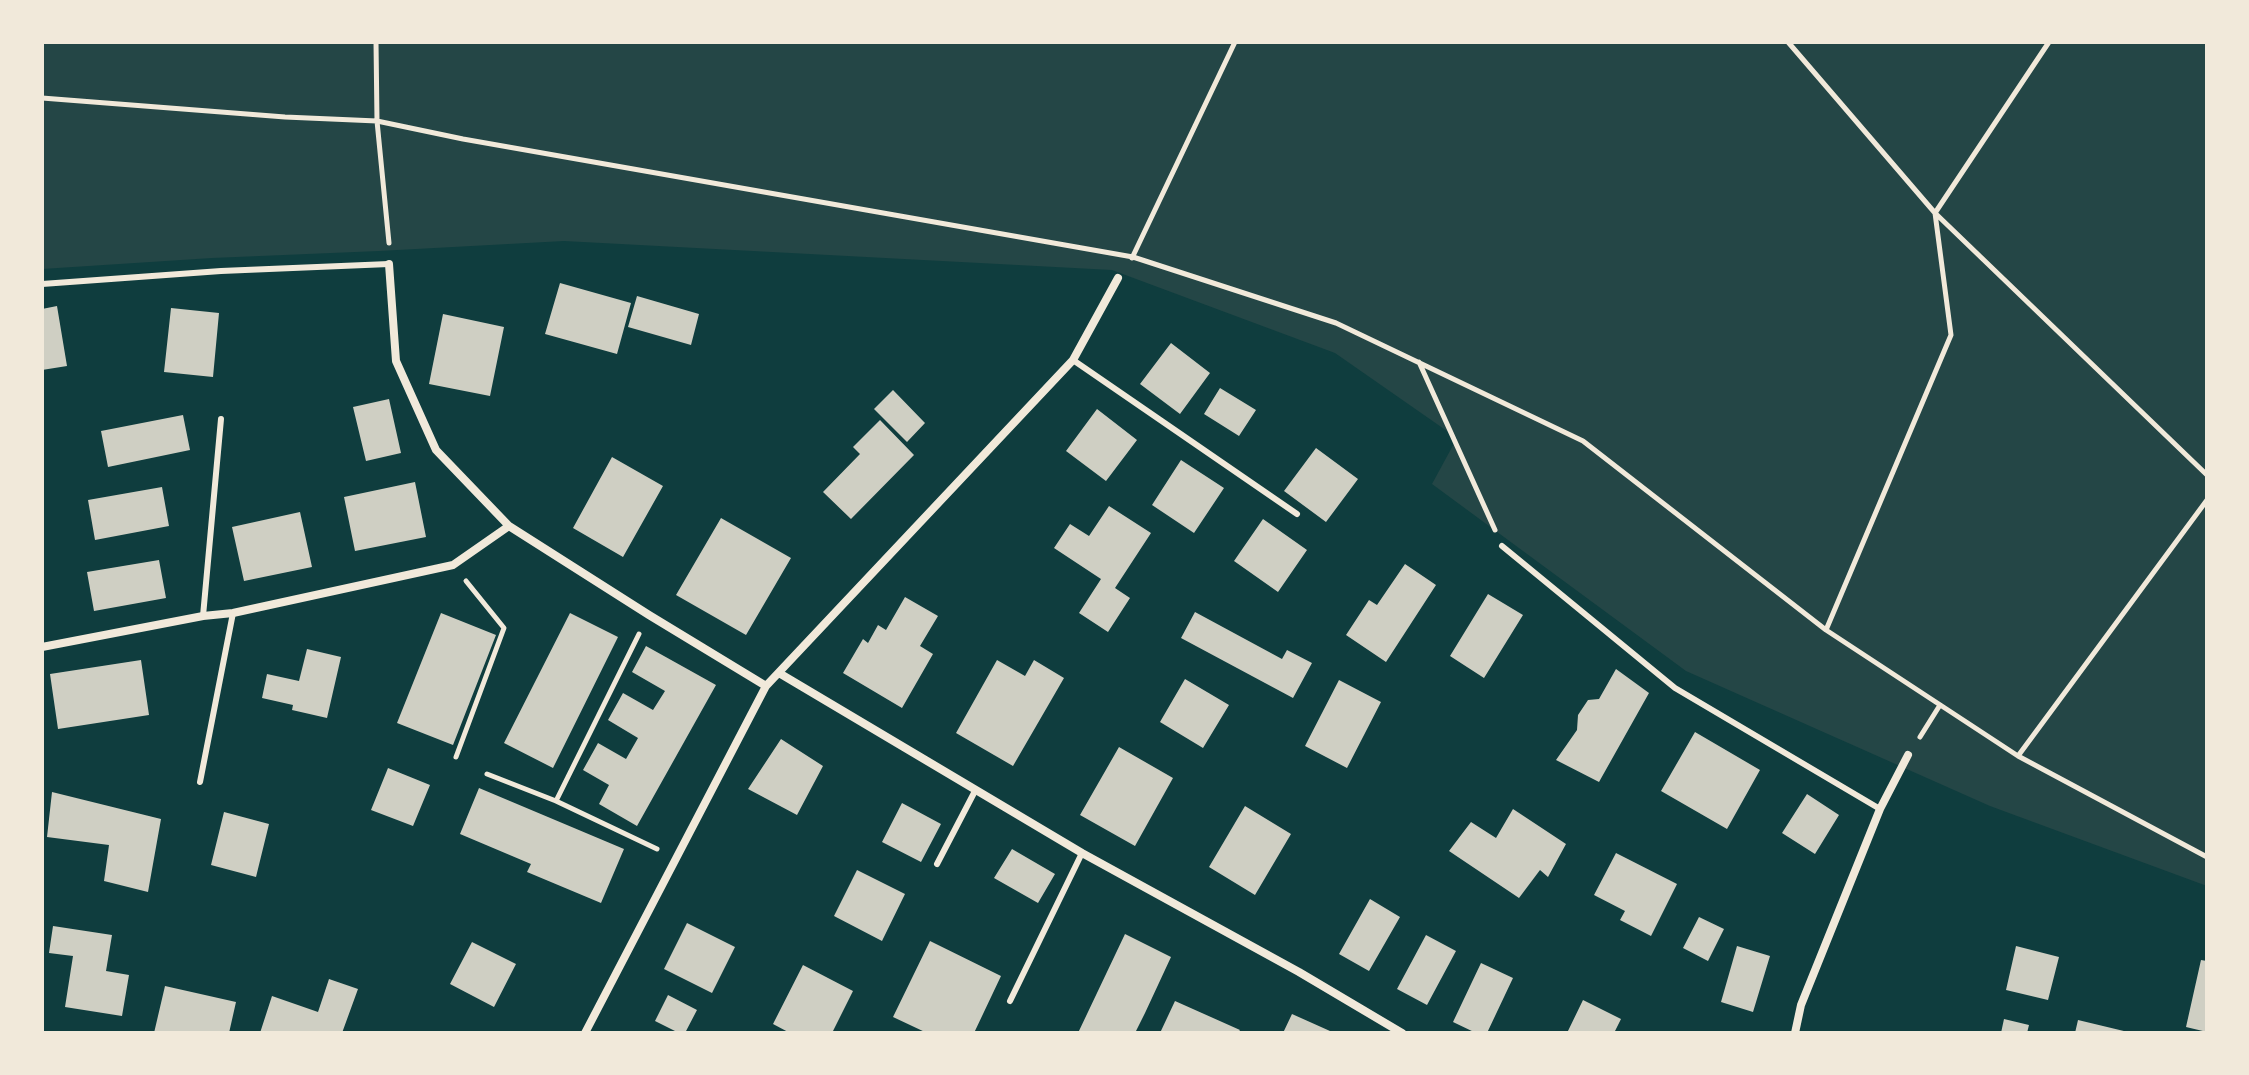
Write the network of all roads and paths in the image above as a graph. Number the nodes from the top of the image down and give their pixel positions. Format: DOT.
graph roads {
  1 [pos="376,42"];
  2 [pos="1235,42"];
  3 [pos="1788,42"];
  4 [pos="2049,42"];
  5 [pos="42,98"];
  6 [pos="377,121"];
  7 [pos="1935,213"];
  8 [pos="1133,257"];
  9 [pos="389,264"];
  10 [pos="1118,278"];
  11 [pos="42,284"];
  12 [pos="1073,360"];
  13 [pos="1419,362"];
  14 [pos="221,419"];
  15 [pos="2207,475"];
  16 [pos="2207,500"];
  17 [pos="1297,514"];
  18 [pos="509,526"];
  19 [pos="1502,546"];
  20 [pos="453,565"];
  21 [pos="233,613"];
  22 [pos="649,615"];
  23 [pos="203,616"];
  24 [pos="1826,630"];
  25 [pos="42,647"];
  26 [pos="779,673"];
  27 [pos="766,686"];
  28 [pos="1940,705"];
  29 [pos="1908,755"];
  30 [pos="2018,756"];
  31 [pos="456,757"];
  32 [pos="487,774"];
  33 [pos="200,782"];
  34 [pos="975,791"];
  35 [pos="556,801"];
  36 [pos="1880,809"];
  37 [pos="1082,853"];
  38 [pos="676,857"];
  39 [pos="2207,857"];
  40 [pos="937,864"];
  41 [pos="1010,1001"];
  42 [pos="585,1033"];
  43 [pos="1402,1033"];
  44 [pos="1795,1033"];
  1 -- 6 [label="path"];
  2 -- 8 [label="path"];
  3 -- 7 [label="path"];
  4 -- 7 [label="path"];
  5 -- 6 [label="path"];
  6 -- 8 [label="path"];
  6 -- 9 [label="path"];
  7 -- 15 [label="path"];
  7 -- 24 [label="path"];
  8 -- 13 [label="path"];
  9 -- 11 [label="lane"];
  9 -- 18 [label="street"];
  10 -- 12 [label="street"];
  12 -- 17 [label="lane"];
  12 -- 26 [label="street"];
  13 -- 19 [label="path"];
  13 -- 24 [label="path"];
  14 -- 23 [label="lane"];
  16 -- 30 [label="path"];
  18 -- 20 [label="street"];
  18 -- 22 [label="street"];
  19 -- 36 [label="lane"];
  20 -- 21 [label="street"];
  20 -- 31 [label="path"];
  21 -- 23 [label="street"];
  21 -- 33 [label="lane"];
  22 -- 27 [label="street"];
  22 -- 35 [label="path"];
  23 -- 25 [label="street"];
  24 -- 28 [label="path"];
  26 -- 27 [label="street"];
  26 -- 34 [label="street"];
  27 -- 38 [label="street"];
  28 -- 29 [label="path"];
  28 -- 30 [label="path"];
  29 -- 36 [label="street"];
  30 -- 39 [label="path"];
  32 -- 35 [label="path"];
  34 -- 37 [label="street"];
  34 -- 40 [label="lane"];
  35 -- 38 [label="path"];
  36 -- 44 [label="street"];
  37 -- 41 [label="lane"];
  37 -- 43 [label="street"];
  38 -- 42 [label="street"];
}
